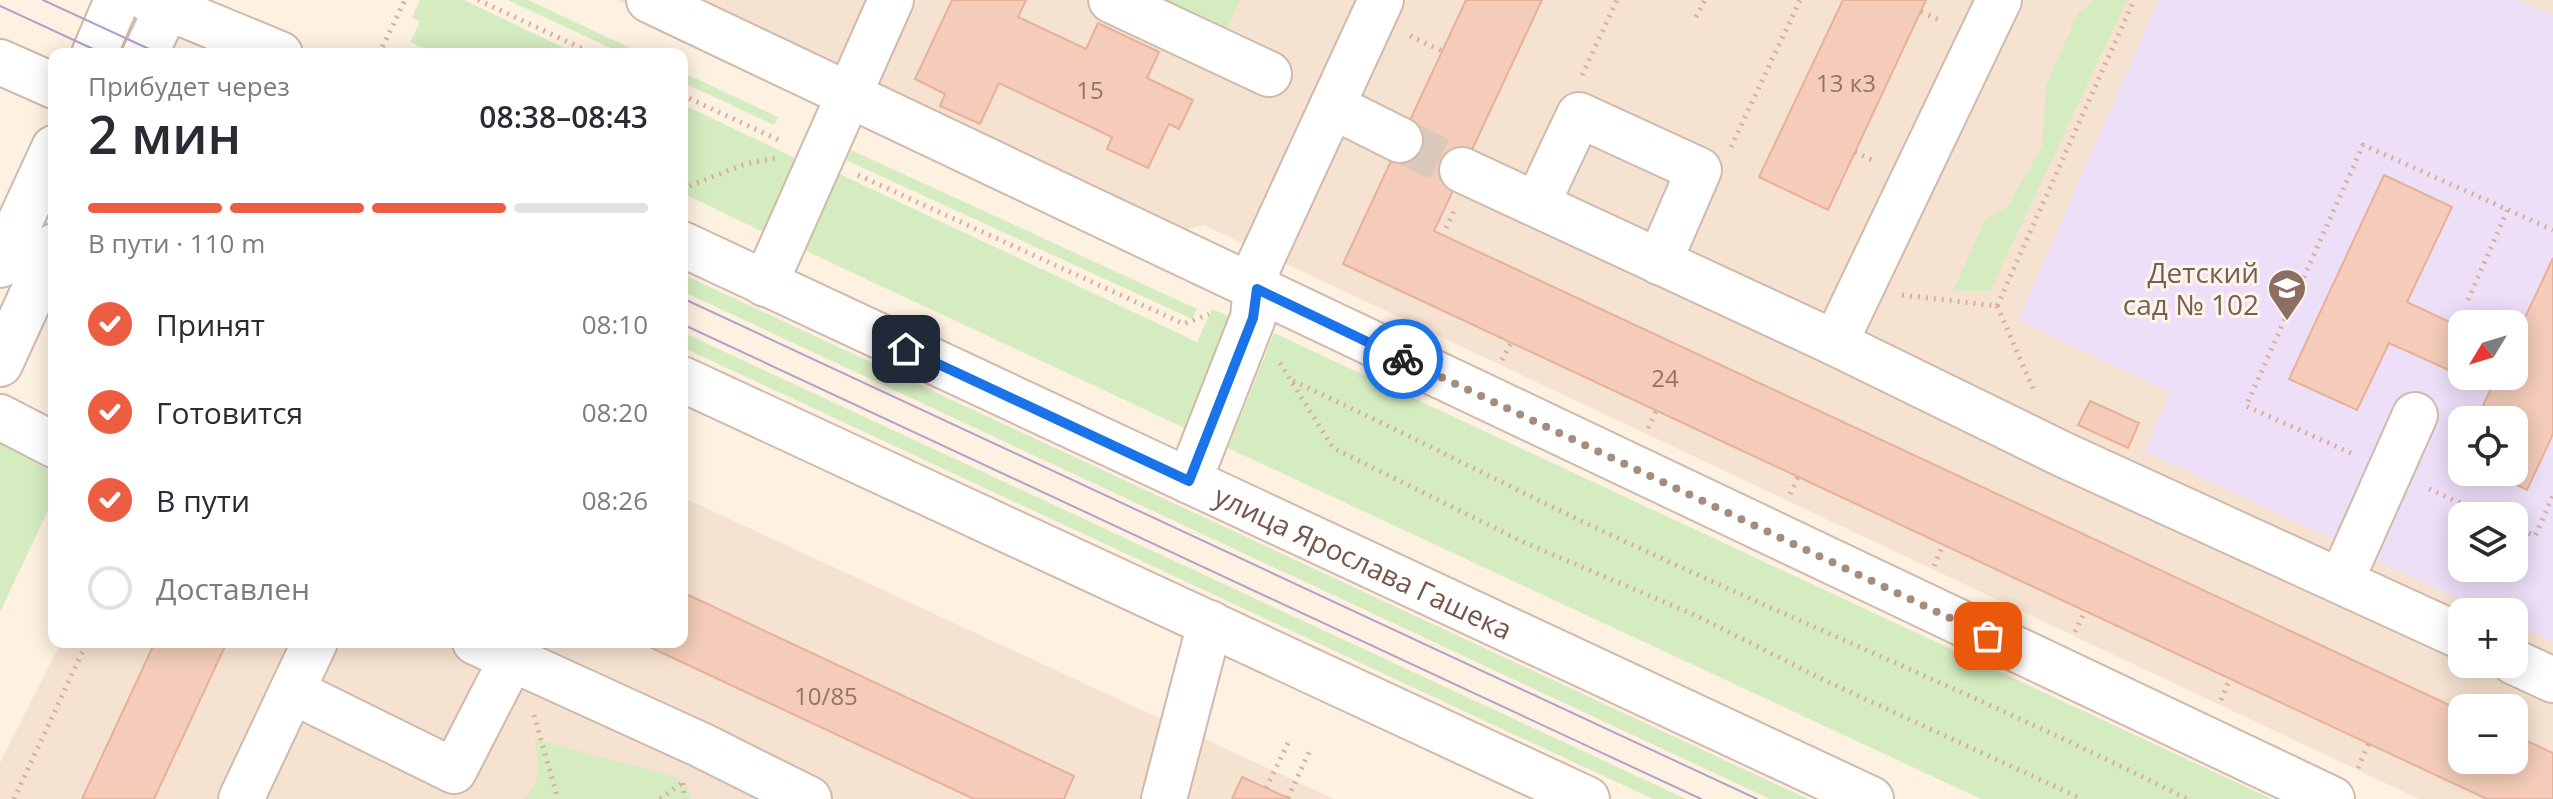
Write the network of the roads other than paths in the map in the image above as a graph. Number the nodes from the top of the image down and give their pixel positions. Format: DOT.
graph roads {
  1 [pos="117,0"];
  2 [pos="649,0"];
  3 [pos="891,0"];
  4 [pos="1111,0"];
  5 [pos="1381,0"];
  6 [pos="1999,0"];
  7 [pos="163,3"];
  8 [pos="97,48"];
  9 [pos="147,48"];
  10 [pos="266,48"];
  11 [pos="0,62"];
  12 [pos="1269,74"];
  13 [pos="48,83"];
  14 [pos="848,93"];
  15 [pos="1332,106"];
  16 [pos="1400,140"];
  17 [pos="48,161"];
  18 [pos="1462,170"];
  19 [pos="1537,204"];
  20 [pos="688,247"];
  21 [pos="48,259"];
  22 [pos="1659,262"];
  23 [pos="0,265"];
  24 [pos="765,284"];
  25 [pos="1257,289"];
  26 [pos="1835,343"];
  27 [pos="0,364"];
  28 [pos="688,382"];
  29 [pos="2415,415"];
  30 [pos="0,417"];
  31 [pos="48,442"];
  32 [pos="1189,481"];
  33 [pos="2341,581"];
  34 [pos="1210,623"];
  35 [pos="2448,631"];
  36 [pos="312,648"];
  37 [pos="493,651"];
  38 [pos="2528,668"];
  39 [pos="2553,680"];
  40 [pos="292,691"];
  41 [pos="2342,789"];
  42 [pos="241,799"];
  43 [pos="809,799"];
  44 [pos="1164,799"];
  45 [pos="1587,799"];
  46 [pos="1871,799"];
  1 -- 8 [label="street"];
  2 -- 14 [label="street"];
  3 -- 14 [label="street"];
  4 -- 12 [label="street"];
  5 -- 15 [label="street"];
  6 -- 26 [label="street"];
  7 -- 9 [label="street"];
  7 -- 10 [label="street"];
  11 -- 13 [label="street"];
  14 -- 24 [label="street"];
  14 -- 25 [label="street"];
  15 -- 16 [label="street"];
  15 -- 25 [label="street"];
  17 -- 23 [label="street"];
  18 -- 19 [label="street"];
  19 -- 22 [label="street"];
  19 -- 22 [label="street"];
  20 -- 24 [label="street, улица Ярослава Гашека"];
  21 -- 27 [label="street"];
  22 -- 26 [label="street"];
  24 -- 32 [label="street, улица Ярослава Гашека"];
  25 -- 32 [label="street"];
  25 -- 41 [label="street"];
  26 -- 33 [label="street"];
  28 -- 34 [label="street"];
  29 -- 33 [label="street"];
  30 -- 31 [label="street"];
  32 -- 46 [label="street, улица Ярослава Гашека"];
  33 -- 35 [label="street"];
  34 -- 44 [label="street"];
  34 -- 45 [label="street"];
  36 -- 40 [label="street"];
  37 -- 40 [label="street"];
  37 -- 43 [label="street"];
  38 -- 39 [label="street"];
  40 -- 42 [label="street"];
}
